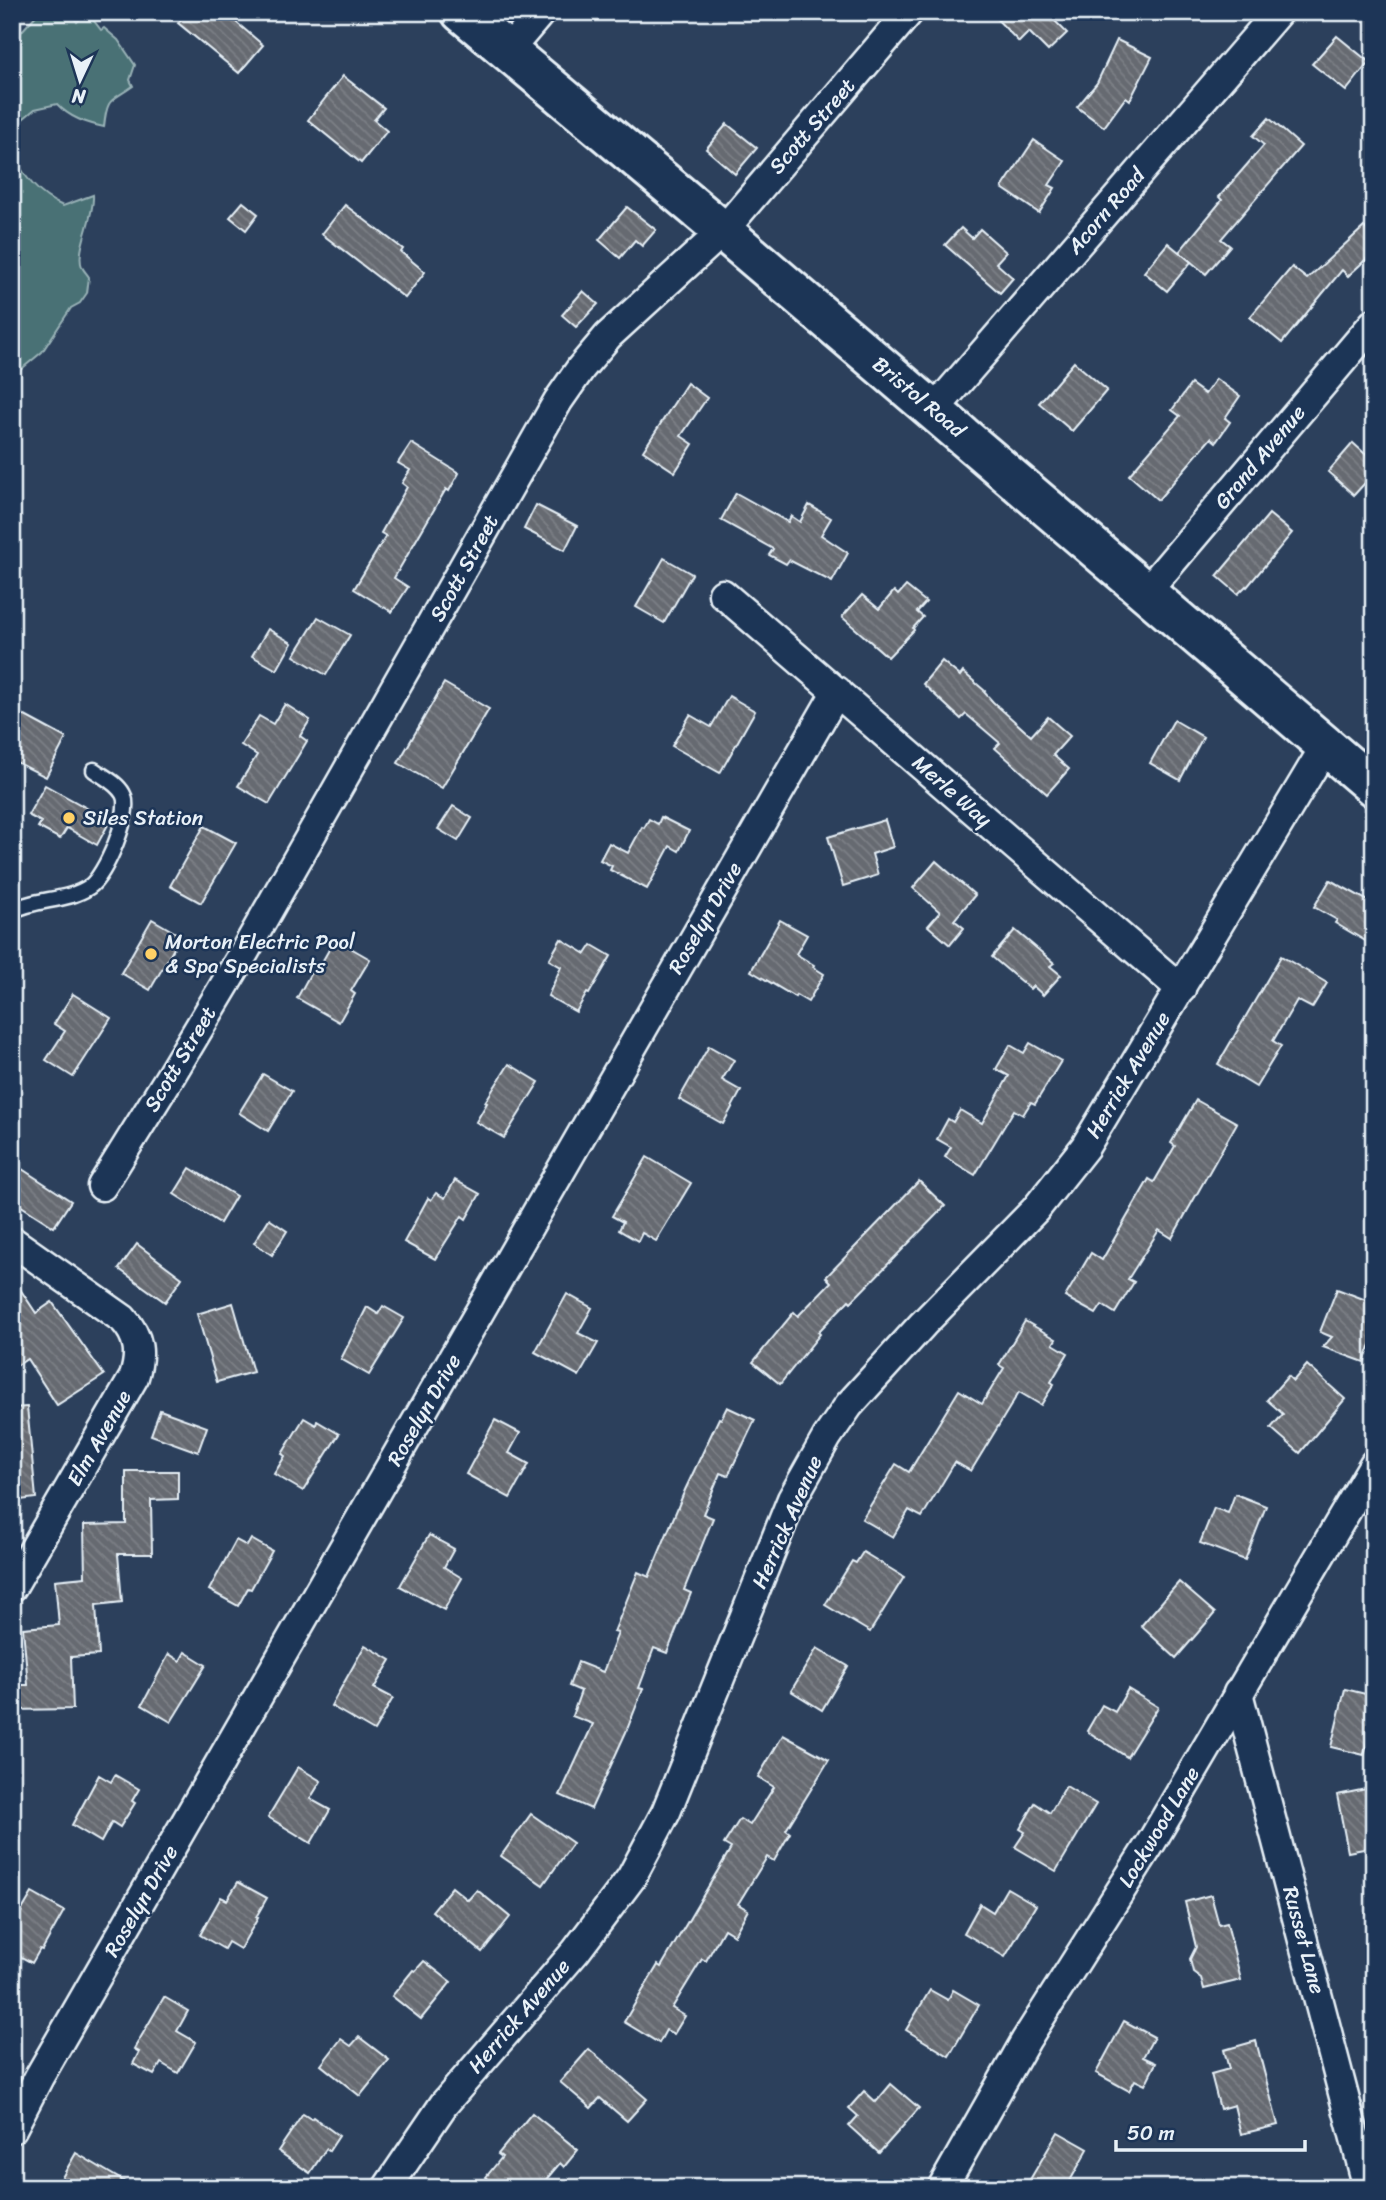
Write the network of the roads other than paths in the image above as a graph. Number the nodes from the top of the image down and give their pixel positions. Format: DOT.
graph roads {
  1 [pos="461,12"];
  2 [pos="541,12"];
  3 [pos="909,12"];
  4 [pos="1278,12"];
  5 [pos="507,52"];
  6 [pos="723,230"];
  7 [pos="1374,323"];
  8 [pos="934,410"];
  9 [pos="1147,591"];
  10 [pos="723,594"];
  11 [pos="836,691"];
  12 [pos="1326,745"];
  13 [pos="94,770"];
  14 [pos="1374,787"];
  15 [pos="12,911"];
  16 [pos="1181,989"];
  17 [pos="102,1186"];
  18 [pos="12,1241"];
  19 [pos="1374,1464"];
  20 [pos="12,1587"];
  21 [pos="1238,1693"];
  22 [pos="12,2129"];
  23 [pos="387,2188"];
  24 [pos="942,2188"];
  25 [pos="1368,2188"];
  1 -- 5 [label="main road, Bristol Road"];
  2 -- 5 [label="street"];
  3 -- 6 [label="street, Scott Street"];
  4 -- 8 [label="street, Acorn Road"];
  5 -- 6 [label="main road, Bristol Road"];
  6 -- 8 [label="main road, Bristol Road"];
  6 -- 17 [label="street, Scott Street"];
  7 -- 9 [label="street, Grand Avenue"];
  8 -- 9 [label="main road, Bristol Road"];
  9 -- 12 [label="main road, Bristol Road"];
  10 -- 11 [label="street, Merle Way"];
  11 -- 16 [label="street, Merle Way"];
  11 -- 22 [label="street, Roselyn Drive"];
  12 -- 14 [label="main road, Bristol Road"];
  12 -- 16 [label="street, Herrick Avenue"];
  13 -- 15 [label="lane"];
  16 -- 23 [label="street, Herrick Avenue"];
  18 -- 20 [label="street, Elm Avenue"];
  19 -- 21 [label="street, Lockwood Lane"];
  21 -- 24 [label="street, Lockwood Lane"];
  21 -- 25 [label="street, Russet Lane"];
}
